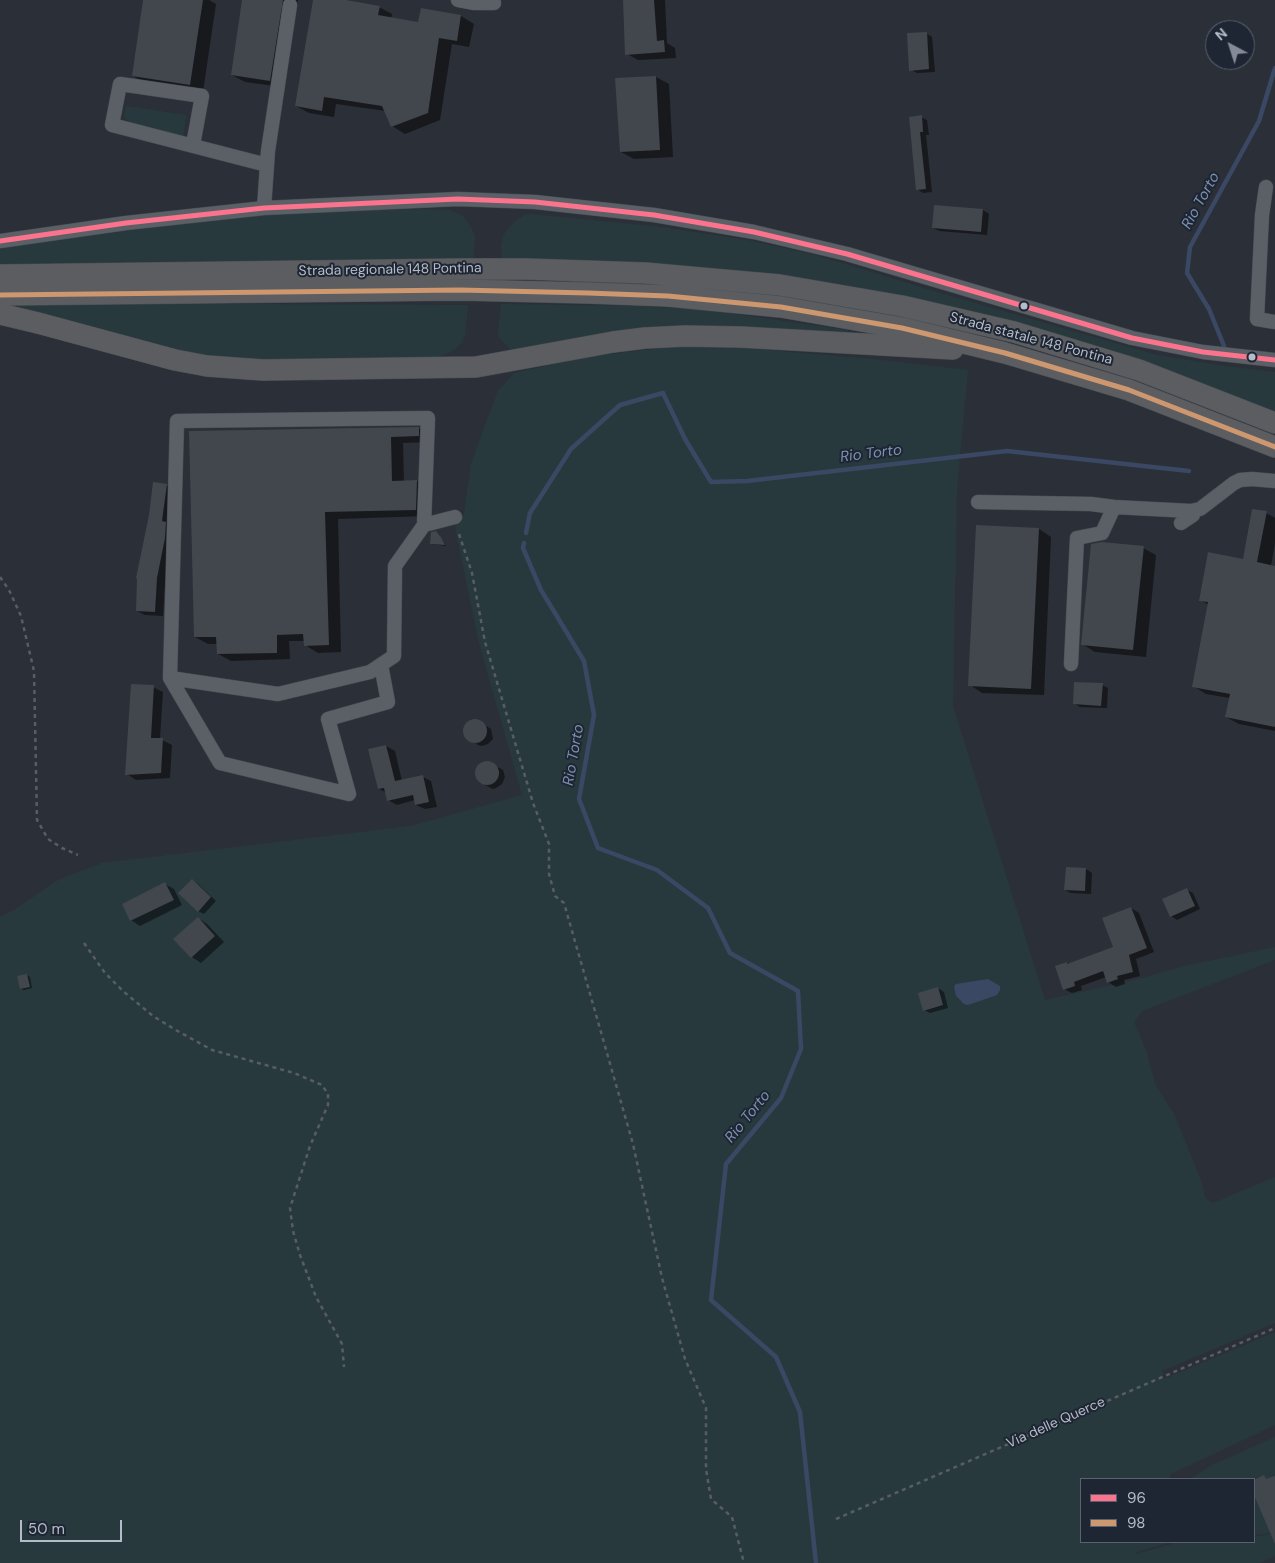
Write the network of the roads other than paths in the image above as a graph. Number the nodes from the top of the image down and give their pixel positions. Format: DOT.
graph roads {
  1 [pos="458,0"];
  2 [pos="474,2"];
  3 [pos="494,3"];
  4 [pos="290,5"];
  5 [pos="193,145"];
  6 [pos="268,165"];
  7 [pos="1266,187"];
  8 [pos="264,208"];
  9 [pos="0,241"];
  10 [pos="0,275"];
  11 [pos="780,285"];
  12 [pos="0,295"];
  13 [pos="781,307"];
  14 [pos="0,314"];
  15 [pos="1275,315"];
  16 [pos="1275,322"];
  17 [pos="1005,353"];
  18 [pos="1275,360"];
  19 [pos="1275,423"];
  20 [pos="1275,447"];
  21 [pos="1275,482"];
  22 [pos="978,502"];
  23 [pos="1114,508"];
  24 [pos="1197,515"];
  25 [pos="455,518"];
  26 [pos="1181,523"];
  27 [pos="424,525"];
  28 [pos="1071,664"];
  29 [pos="381,665"];
  30 [pos="170,678"];
  1 -- 2 [label="street"];
  2 -- 3 [label="street"];
  4 -- 6 [label="street"];
  5 -- 5 [label="street"];
  5 -- 6 [label="street"];
  6 -- 8 [label="street"];
  7 -- 16 [label="street"];
  8 -- 9 [label="street"];
  8 -- 18 [label="street"];
  10 -- 11 [label="highway, Strada regionale 148 Pontina"];
  11 -- 19 [label="highway, Strada statale 148 Pontina"];
  12 -- 13 [label="highway, Strada regionale 148 Pontina"];
  13 -- 17 [label="highway, Strada statale 148 Pontina"];
  14 -- 17 [label="highway"];
  15 -- 16 [label="street"];
  17 -- 20 [label="highway, Strada statale 148 Pontina"];
  21 -- 24 [label="street"];
  22 -- 23 [label="street"];
  23 -- 24 [label="street"];
  23 -- 28 [label="street"];
  24 -- 26 [label="street"];
  25 -- 27 [label="street"];
  27 -- 29 [label="street"];
  27 -- 30 [label="street"];
  29 -- 30 [label="street"];
  29 -- 30 [label="street"];
}
